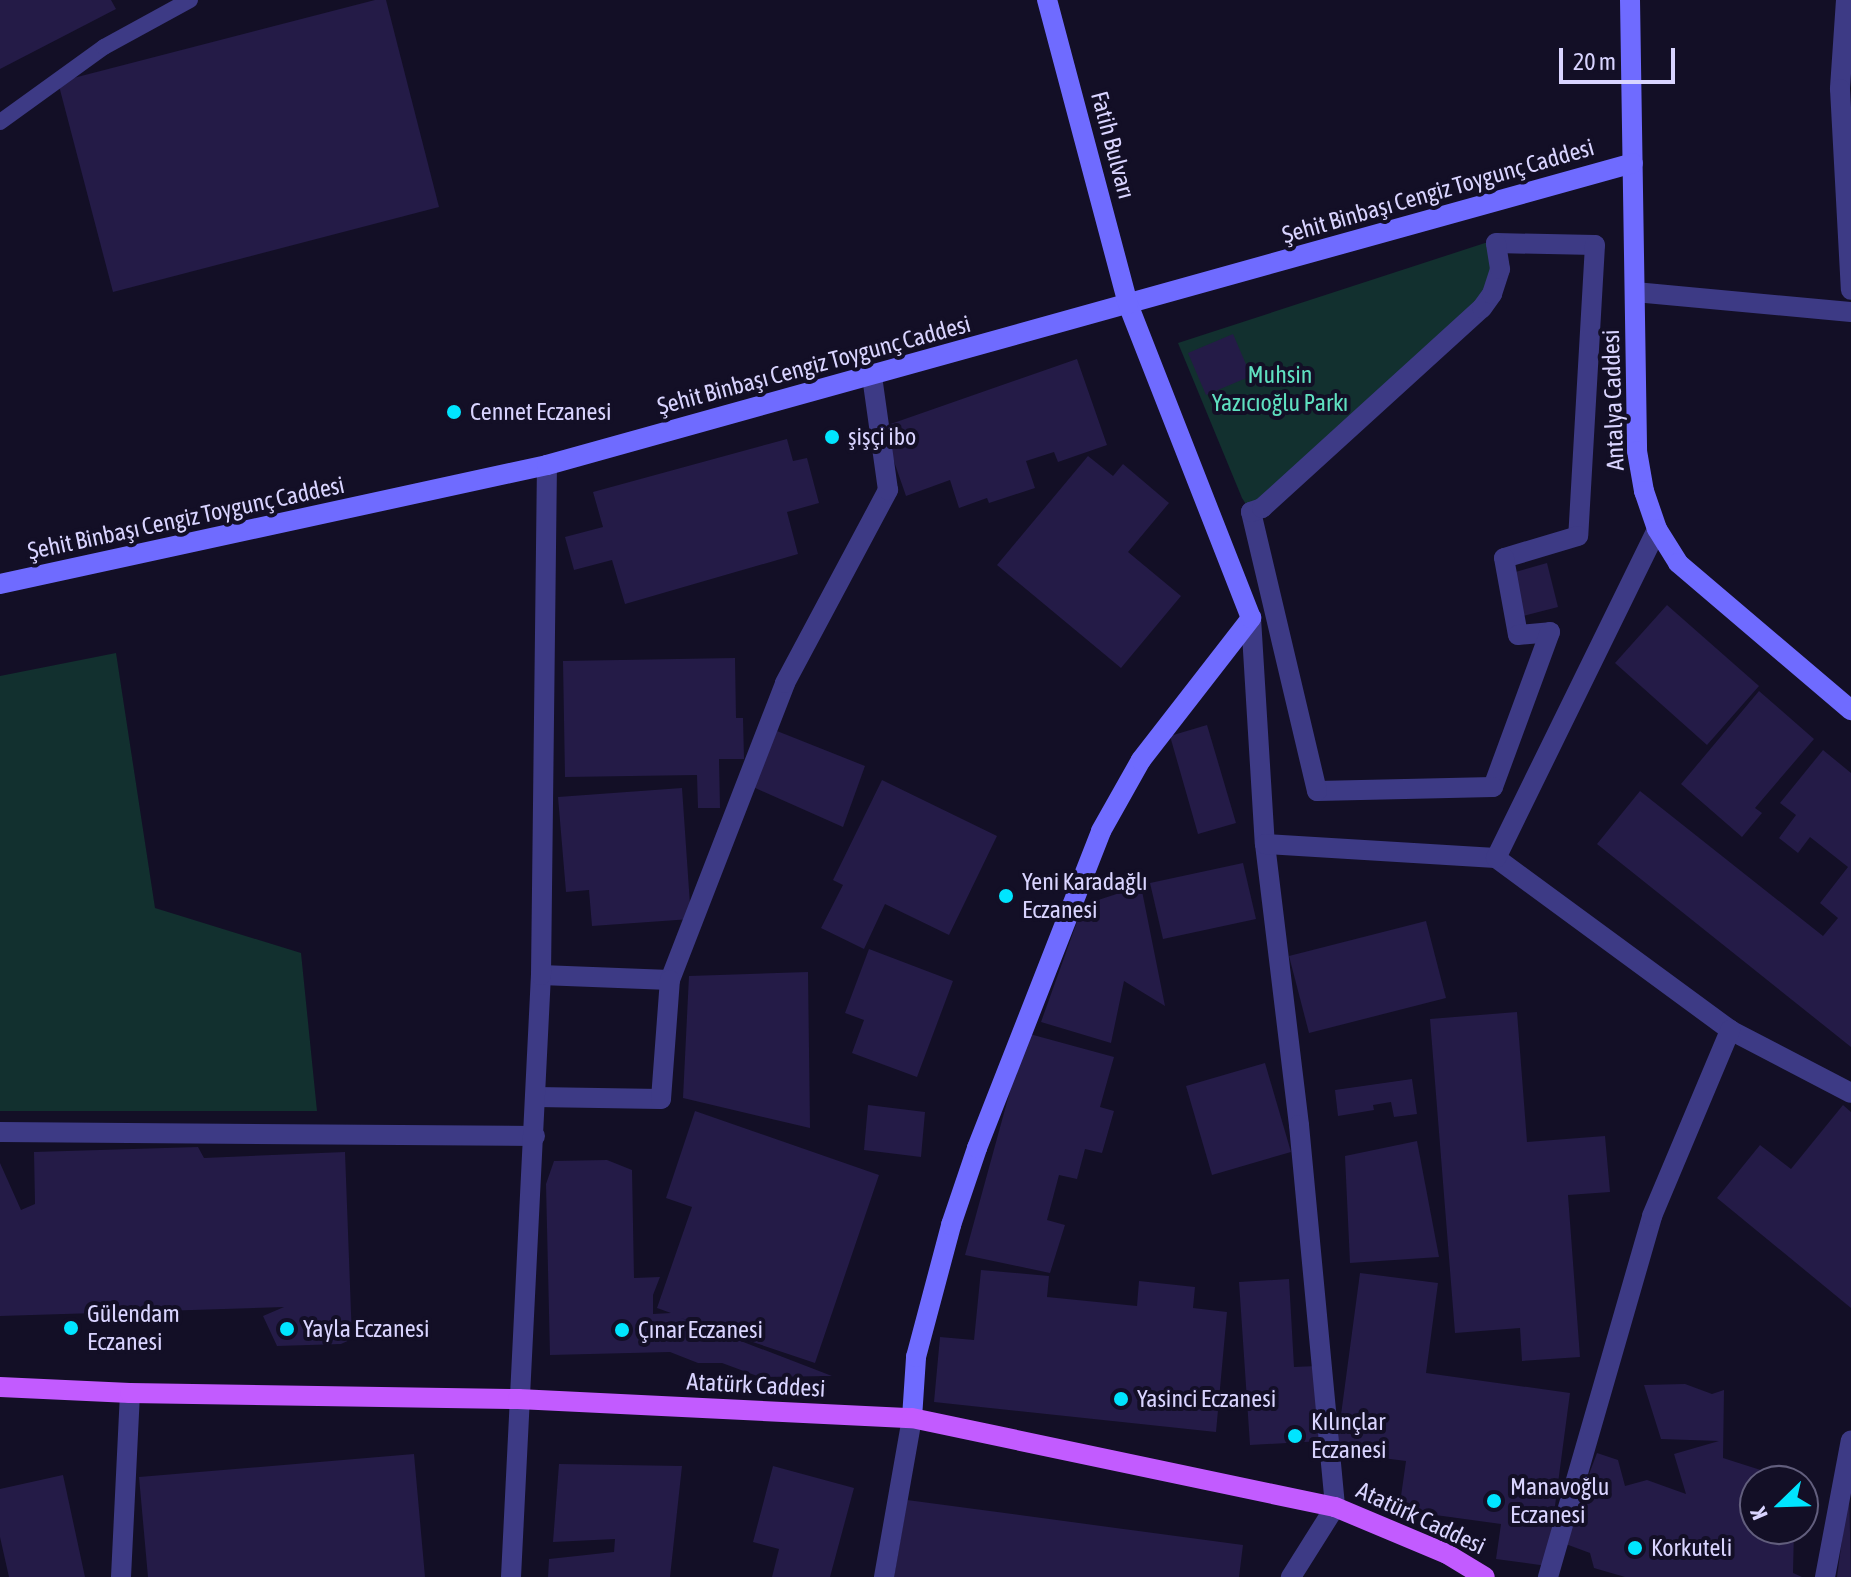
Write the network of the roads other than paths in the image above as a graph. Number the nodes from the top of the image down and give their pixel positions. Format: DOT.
graph roads {
  1 [pos="190,0"];
  2 [pos="1047,0"];
  3 [pos="1630,0"];
  4 [pos="1846,0"];
  5 [pos="0,122"];
  6 [pos="1633,163"];
  7 [pos="1851,290"];
  8 [pos="1635,292"];
  9 [pos="1128,304"];
  10 [pos="1851,312"];
  11 [pos="872,376"];
  12 [pos="547,465"];
  13 [pos="1657,529"];
  14 [pos="0,584"];
  15 [pos="1251,618"];
  16 [pos="1851,710"];
  17 [pos="1317,791"];
  18 [pos="1265,844"];
  19 [pos="1496,858"];
  20 [pos="541,975"];
  21 [pos="670,980"];
  22 [pos="1730,1030"];
  23 [pos="1851,1093"];
  24 [pos="536,1097"];
  25 [pos="0,1132"];
  26 [pos="535,1136"];
  27 [pos="0,1387"];
  28 [pos="130,1393"];
  29 [pos="518,1399"];
  30 [pos="912,1418"];
  31 [pos="1851,1440"];
  32 [pos="1335,1507"];
  33 [pos="1479,1576"];
  34 [pos="121,1577"];
  35 [pos="511,1577"];
  36 [pos="884,1577"];
  37 [pos="1291,1577"];
  38 [pos="1548,1577"];
  39 [pos="1825,1577"];
  1 -- 5 [label="lane"];
  2 -- 9 [label="main road, Fatih Bulvarı"];
  3 -- 6 [label="main road, Antalya Caddesi"];
  4 -- 7 [label="street"];
  6 -- 8 [label="main road, Antalya Caddesi"];
  6 -- 9 [label="main road, Şehit Binbaşı Cengiz Toygunç Caddesi"];
  8 -- 10 [label="street"];
  8 -- 13 [label="main road, Antalya Caddesi"];
  9 -- 11 [label="main road, Şehit Binbaşı Cengiz Toygunç Caddesi"];
  9 -- 15 [label="main road, Fatih Bulvarı"];
  11 -- 12 [label="main road, Şehit Binbaşı Cengiz Toygunç Caddesi"];
  11 -- 21 [label="street"];
  12 -- 14 [label="main road, Şehit Binbaşı Cengiz Toygunç Caddesi"];
  12 -- 20 [label="street"];
  13 -- 16 [label="main road, Antalya Caddesi"];
  13 -- 19 [label="street"];
  15 -- 18 [label="street"];
  15 -- 30 [label="main road"];
  17 -- 17 [label="street"];
  18 -- 19 [label="street"];
  18 -- 32 [label="street"];
  19 -- 22 [label="street"];
  20 -- 21 [label="street"];
  20 -- 24 [label="street"];
  21 -- 24 [label="street"];
  22 -- 23 [label="street"];
  22 -- 38 [label="street"];
  24 -- 26 [label="street"];
  25 -- 26 [label="street"];
  26 -- 29 [label="street"];
  27 -- 28 [label="main road, Atatürk Caddesi"];
  28 -- 29 [label="main road, Atatürk Caddesi"];
  28 -- 34 [label="street"];
  29 -- 30 [label="main road, Atatürk Caddesi"];
  29 -- 35 [label="street"];
  30 -- 32 [label="main road, Atatürk Caddesi"];
  30 -- 36 [label="street"];
  31 -- 39 [label="street"];
  32 -- 33 [label="main road, Atatürk Caddesi"];
  32 -- 37 [label="street"];
}
